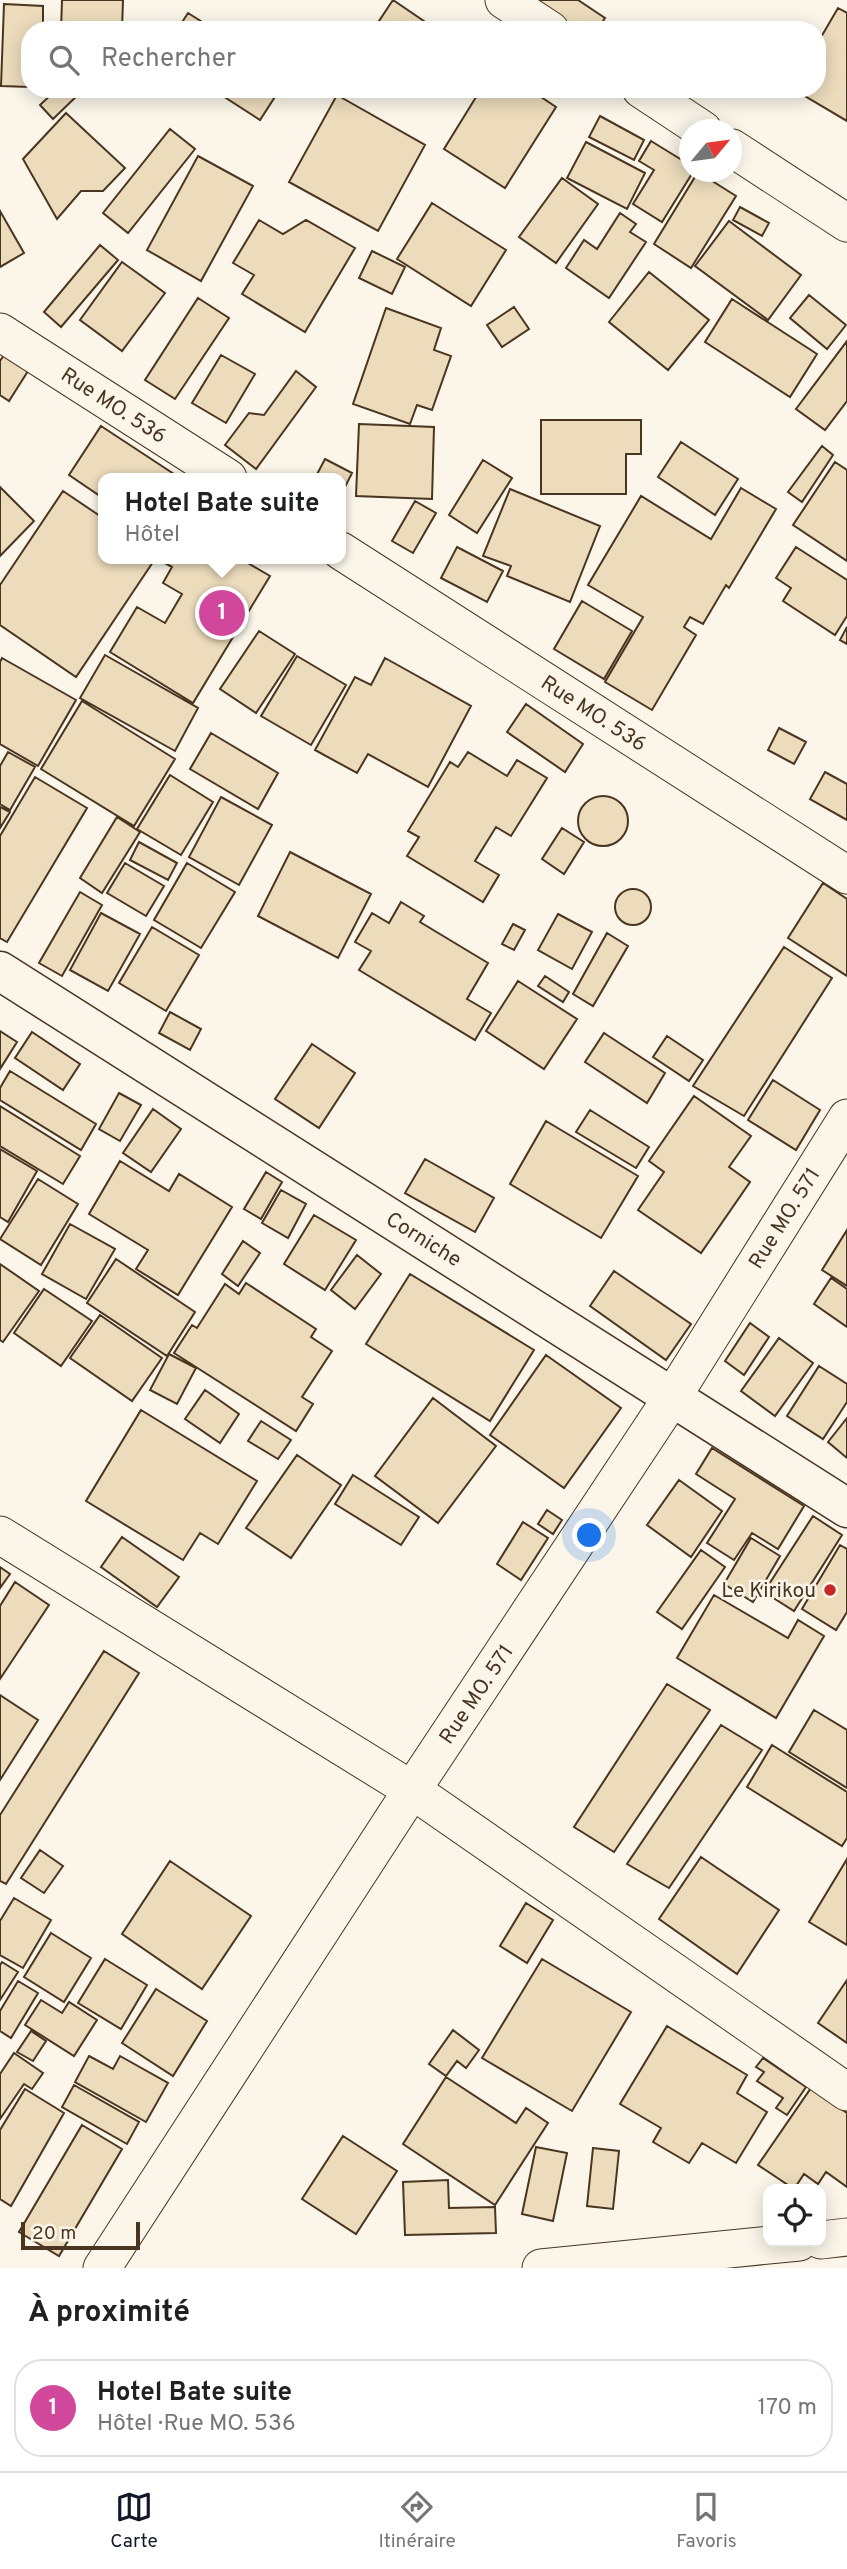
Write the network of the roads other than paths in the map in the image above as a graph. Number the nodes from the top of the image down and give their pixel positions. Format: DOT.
graph roads {
  1 [pos="504,0"];
  2 [pos="536,21"];
  3 [pos="655,98"];
  4 [pos="686,119"];
  5 [pos="742,155"];
  6 [pos="847,223"];
  7 [pos="0,332"];
  8 [pos="220,473"];
  9 [pos="346,554"];
  10 [pos="847,875"];
  11 [pos="0,971"];
  12 [pos="847,1118"];
  13 [pos="673,1396"];
  14 [pos="847,1508"];
  15 [pos="0,1535"];
  16 [pos="412,1790"];
  17 [pos="847,2092"];
  18 [pos="847,2237"];
  19 [pos="826,2239"];
  20 [pos="763,2246"];
  21 [pos="102,2268"];
  22 [pos="541,2268"];
  1 -- 2 [label="street"];
  3 -- 4 [label="street"];
  5 -- 6 [label="street"];
  7 -- 8 [label="street, Rue MO. 536"];
  9 -- 10 [label="street, Rue MO. 536"];
  11 -- 13 [label="street, Corniche"];
  12 -- 13 [label="street, Rue MO. 571"];
  13 -- 14 [label="street, Corniche"];
  13 -- 16 [label="street, Rue MO. 571"];
  15 -- 16 [label="street"];
  16 -- 17 [label="street"];
  16 -- 21 [label="street, Rue MO. 571"];
  18 -- 19 [label="street"];
  20 -- 22 [label="street"];
}
